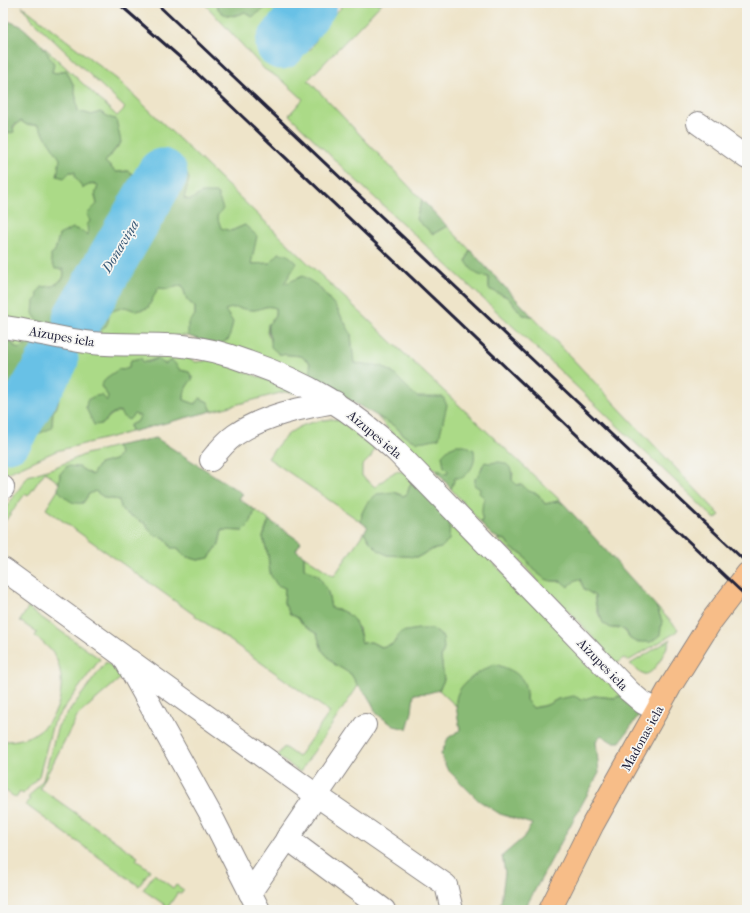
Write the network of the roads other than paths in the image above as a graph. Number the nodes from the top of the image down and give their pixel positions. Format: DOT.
graph roads {
  1 [pos="698,124"];
  2 [pos="747,158"];
  3 [pos="3,327"];
  4 [pos="335,402"];
  5 [pos="211,460"];
  6 [pos="3,569"];
  7 [pos="747,574"];
  8 [pos="123,656"];
  9 [pos="657,710"];
  10 [pos="365,725"];
  11 [pos="316,795"];
  12 [pos="287,838"];
  13 [pos="254,901"];
  14 [pos="384,910"];
  15 [pos="452,910"];
  16 [pos="550,910"];
  1 -- 2 [label="street"];
  3 -- 4 [label="street, Aizupes iela"];
  4 -- 5 [label="street"];
  4 -- 9 [label="street, Aizupes iela"];
  6 -- 8 [label="street"];
  7 -- 9 [label="main road, Madonas iela"];
  8 -- 11 [label="street"];
  8 -- 13 [label="street"];
  9 -- 16 [label="main road, Madonas iela"];
  10 -- 11 [label="street"];
  11 -- 12 [label="street"];
  11 -- 15 [label="street"];
  12 -- 13 [label="street"];
  12 -- 14 [label="street"];
}
